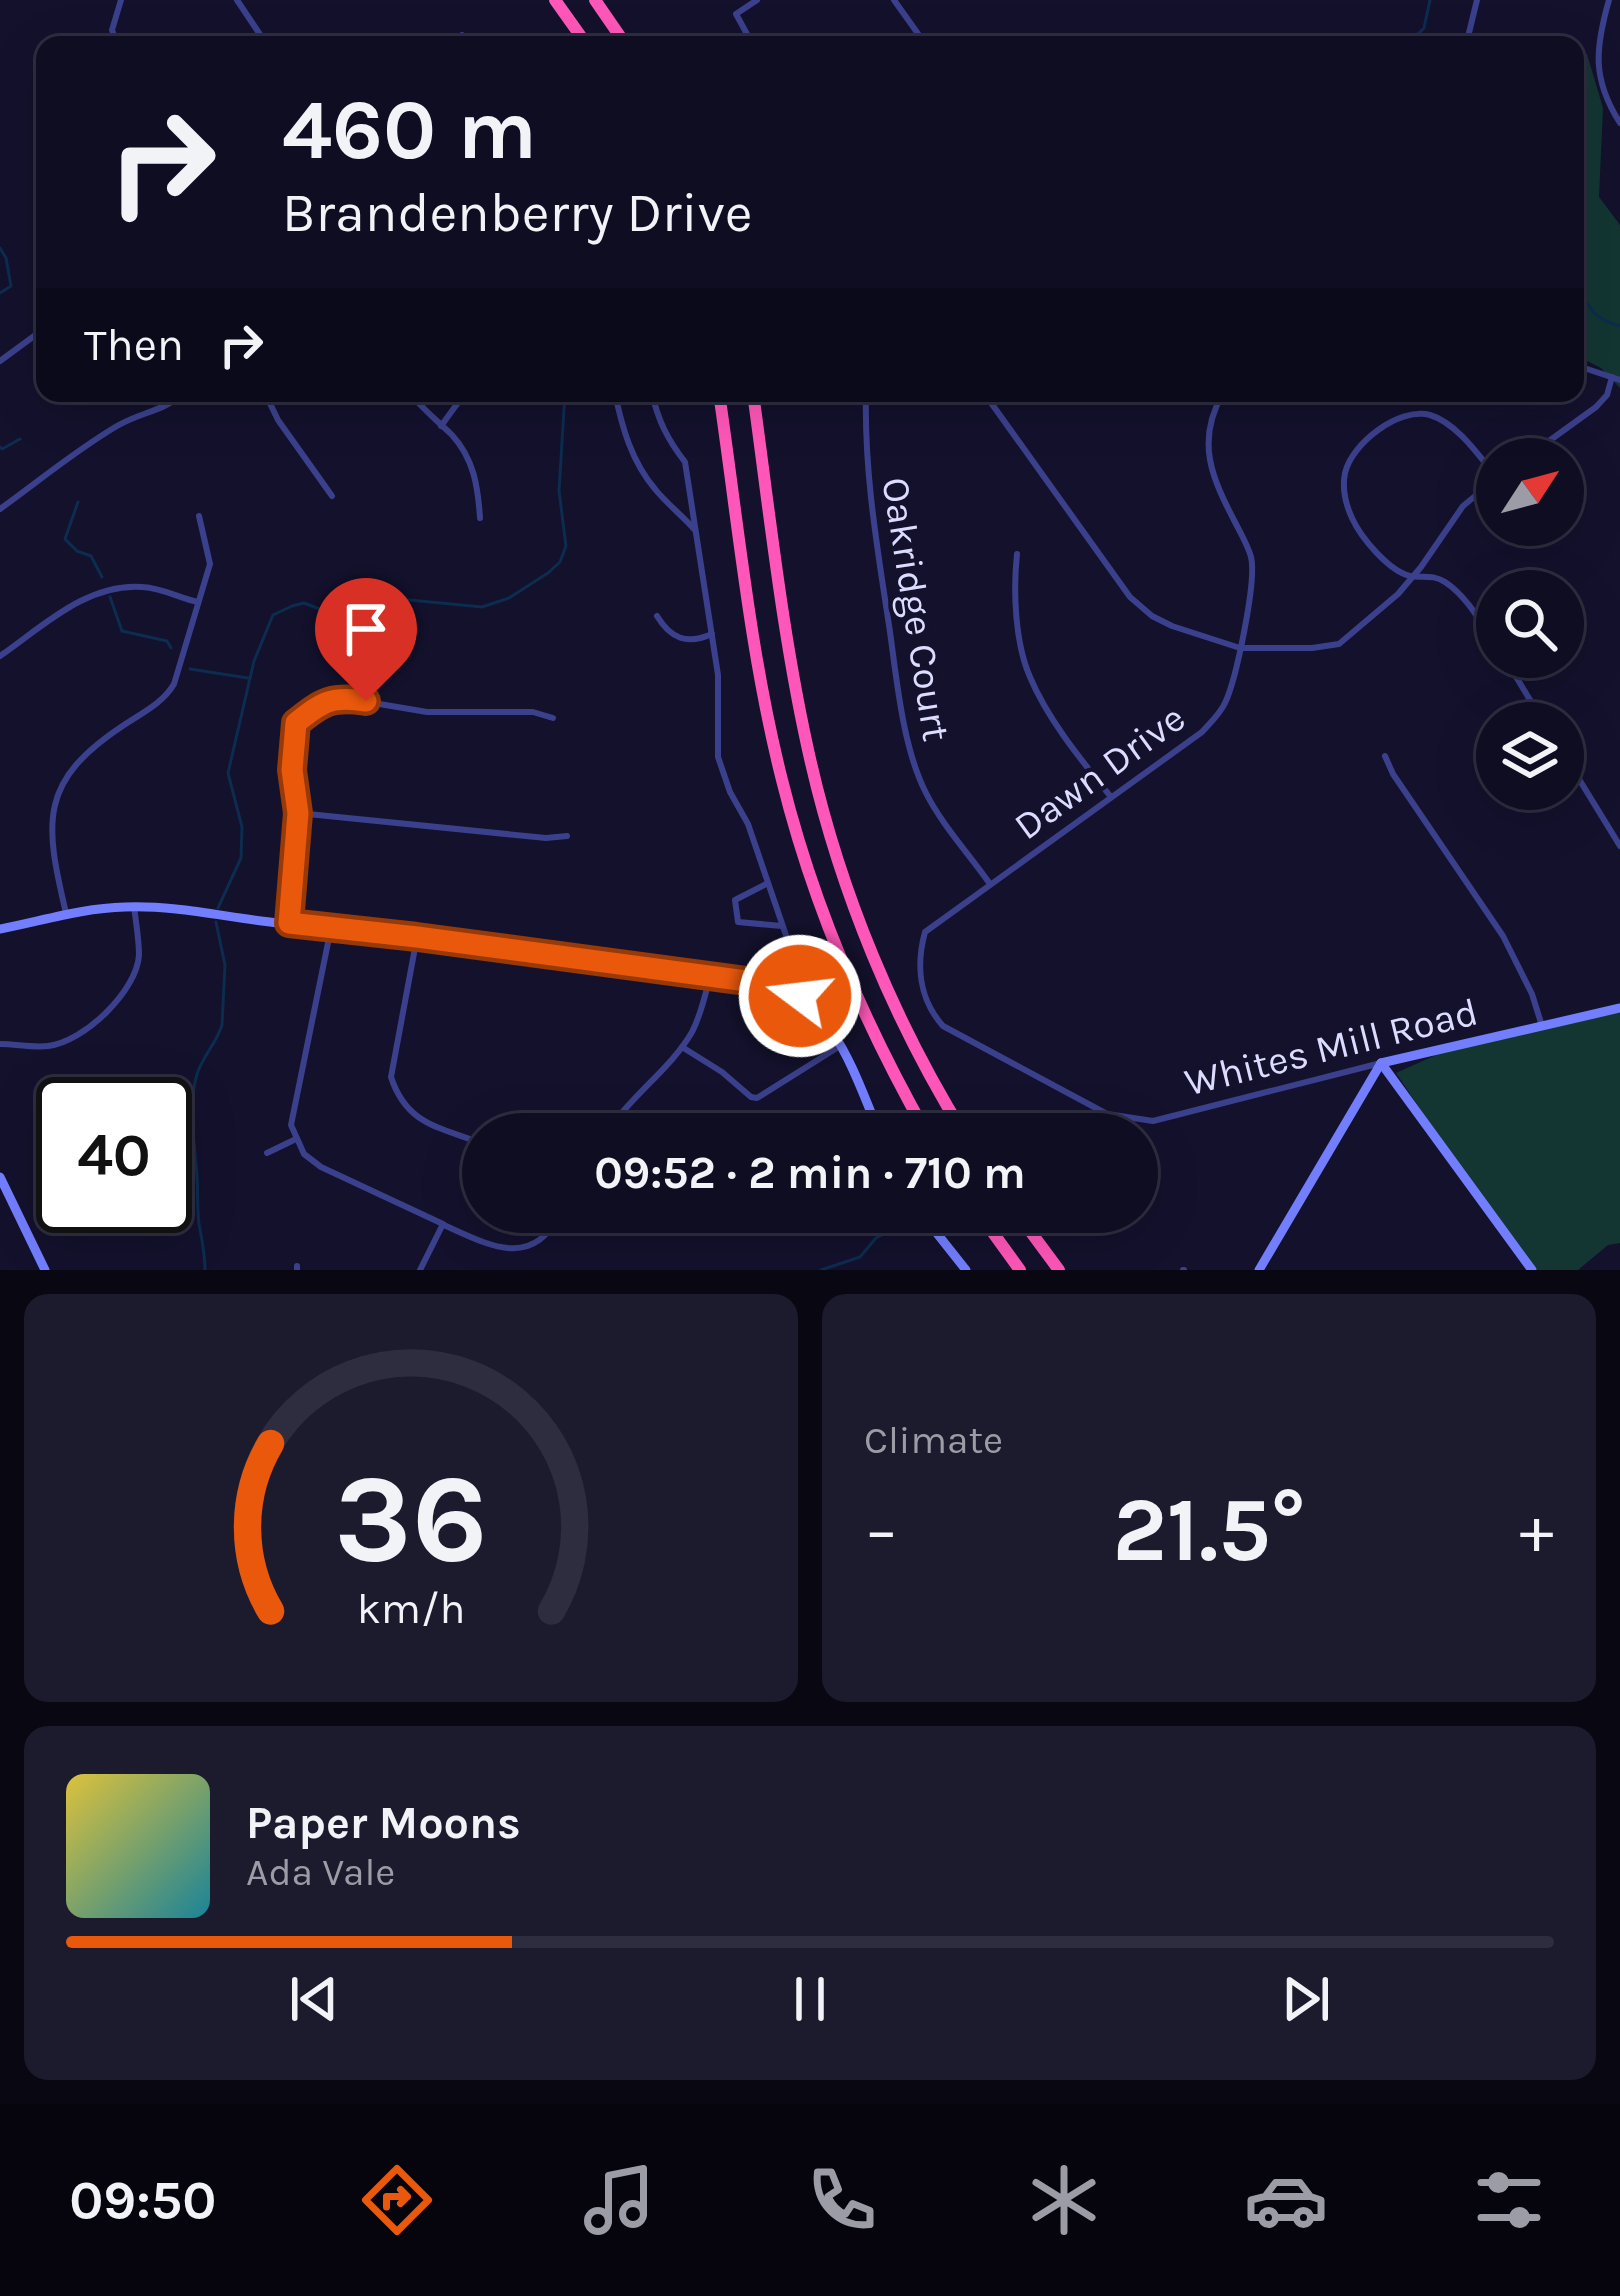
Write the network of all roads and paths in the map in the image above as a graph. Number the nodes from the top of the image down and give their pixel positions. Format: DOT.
graph roads {
  1 [pos="121,0"];
  2 [pos="237,0"];
  3 [pos="554,0"];
  4 [pos="595,0"];
  5 [pos="757,0"];
  6 [pos="894,0"];
  7 [pos="1477,0"];
  8 [pos="1609,0"];
  9 [pos="114,36"];
  10 [pos="261,36"];
  11 [pos="580,36"];
  12 [pos="620,36"];
  13 [pos="748,36"];
  14 [pos="920,36"];
  15 [pos="1468,36"];
  16 [pos="1620,123"];
  17 [pos="36,335"];
  18 [pos="0,361"];
  19 [pos="1584,368"];
  20 [pos="1616,378"];
  21 [pos="174,402"];
  22 [pos="269,402"];
  23 [pos="417,402"];
  24 [pos="458,402"];
  25 [pos="617,402"];
  26 [pos="654,402"];
  27 [pos="720,402"];
  28 [pos="754,402"];
  29 [pos="866,402"];
  30 [pos="994,402"];
  31 [pos="1218,402"];
  32 [pos="441,426"];
  33 [pos="1553,438"];
  34 [pos="1476,453"];
  35 [pos="1476,495"];
  36 [pos="332,496"];
  37 [pos="0,509"];
  38 [pos="199,516"];
  39 [pos="479,518"];
  40 [pos="698,533"];
  41 [pos="1017,554"];
  42 [pos="1412,577"];
  43 [pos="198,602"];
  44 [pos="657,616"];
  45 [pos="1476,618"];
  46 [pos="712,634"];
  47 [pos="1240,648"];
  48 [pos="0,656"];
  49 [pos="554,718"];
  50 [pos="1385,756"];
  51 [pos="1584,787"];
  52 [pos="1111,796"];
  53 [pos="298,813"];
  54 [pos="567,836"];
  55 [pos="1620,846"];
  56 [pos="769,883"];
  57 [pos="990,884"];
  58 [pos="134,907"];
  59 [pos="66,913"];
  60 [pos="289,923"];
  61 [pos="784,926"];
  62 [pos="331,928"];
  63 [pos="0,929"];
  64 [pos="417,937"];
  65 [pos="921,949"];
  66 [pos="710,977"];
  67 [pos="780,987"];
  68 [pos="1620,1008"];
  69 [pos="1542,1026"];
  70 [pos="0,1044"];
  71 [pos="840,1046"];
  72 [pos="682,1047"];
  73 [pos="1381,1063"];
  74 [pos="621,1113"];
  75 [pos="870,1113"];
  76 [pos="916,1113"];
  77 [pos="952,1113"];
  78 [pos="462,1135"];
  79 [pos="296,1139"];
  80 [pos="267,1153"];
  81 [pos="0,1177"];
  82 [pos="443,1224"];
  83 [pos="462,1233"];
  84 [pos="462,1233"];
  85 [pos="548,1233"];
  86 [pos="937,1233"];
  87 [pos="993,1233"];
  88 [pos="1032,1233"];
  89 [pos="45,1270"];
  90 [pos="420,1270"];
  91 [pos="966,1270"];
  92 [pos="1020,1270"];
  93 [pos="1059,1270"];
  94 [pos="1259,1270"];
  95 [pos="1532,1270"];
  1 -- 9 [label="street"];
  2 -- 10 [label="street"];
  3 -- 11 [label="highway"];
  4 -- 12 [label="highway"];
  5 -- 13 [label="street"];
  6 -- 14 [label="street"];
  7 -- 15 [label="street"];
  8 -- 16 [label="street"];
  17 -- 18 [label="street"];
  19 -- 20 [label="street"];
  20 -- 33 [label="street"];
  21 -- 37 [label="street"];
  22 -- 36 [label="street"];
  23 -- 32 [label="street"];
  24 -- 32 [label="street"];
  25 -- 40 [label="street"];
  26 -- 40 [label="street"];
  27 -- 76 [label="highway"];
  28 -- 77 [label="highway"];
  29 -- 57 [label="street, Oakridge Court"];
  30 -- 47 [label="street"];
  31 -- 47 [label="street, Dawn Drive"];
  32 -- 39 [label="street"];
  34 -- 42 [label="street"];
  35 -- 42 [label="street"];
  38 -- 43 [label="street"];
  40 -- 46 [label="street"];
  41 -- 52 [label="street"];
  42 -- 45 [label="street"];
  42 -- 47 [label="street"];
  43 -- 48 [label="street"];
  43 -- 59 [label="street"];
  44 -- 46 [label="street"];
  46 -- 56 [label="street"];
  47 -- 52 [label="street, Dawn Drive"];
  49 -- 53 [label="street"];
  50 -- 69 [label="street"];
  51 -- 55 [label="street"];
  52 -- 57 [label="street, Dawn Drive"];
  53 -- 54 [label="street"];
  53 -- 60 [label="street"];
  56 -- 61 [label="street"];
  56 -- 61 [label="street"];
  57 -- 65 [label="street, Dawn Drive"];
  58 -- 59 [label="street"];
  58 -- 60 [label="street"];
  58 -- 70 [label="street"];
  59 -- 63 [label="street"];
  60 -- 62 [label="street"];
  61 -- 67 [label="street"];
  62 -- 64 [label="street"];
  62 -- 79 [label="street"];
  64 -- 66 [label="street"];
  64 -- 78 [label="street"];
  65 -- 73 [label="street, Whites Mill Road"];
  66 -- 67 [label="street"];
  66 -- 72 [label="street"];
  67 -- 71 [label="street"];
  68 -- 69 [label="street, Whites Mill Road"];
  69 -- 73 [label="street, Whites Mill Road"];
  71 -- 72 [label="street"];
  71 -- 75 [label="street"];
  72 -- 74 [label="street"];
  73 -- 94 [label="street"];
  73 -- 95 [label="street"];
  79 -- 80 [label="street"];
  79 -- 82 [label="street"];
  81 -- 89 [label="street"];
  82 -- 84 [label="street"];
  82 -- 90 [label="street"];
  83 -- 85 [label="street"];
  86 -- 91 [label="street"];
  87 -- 92 [label="highway"];
  88 -- 93 [label="highway"];
}
